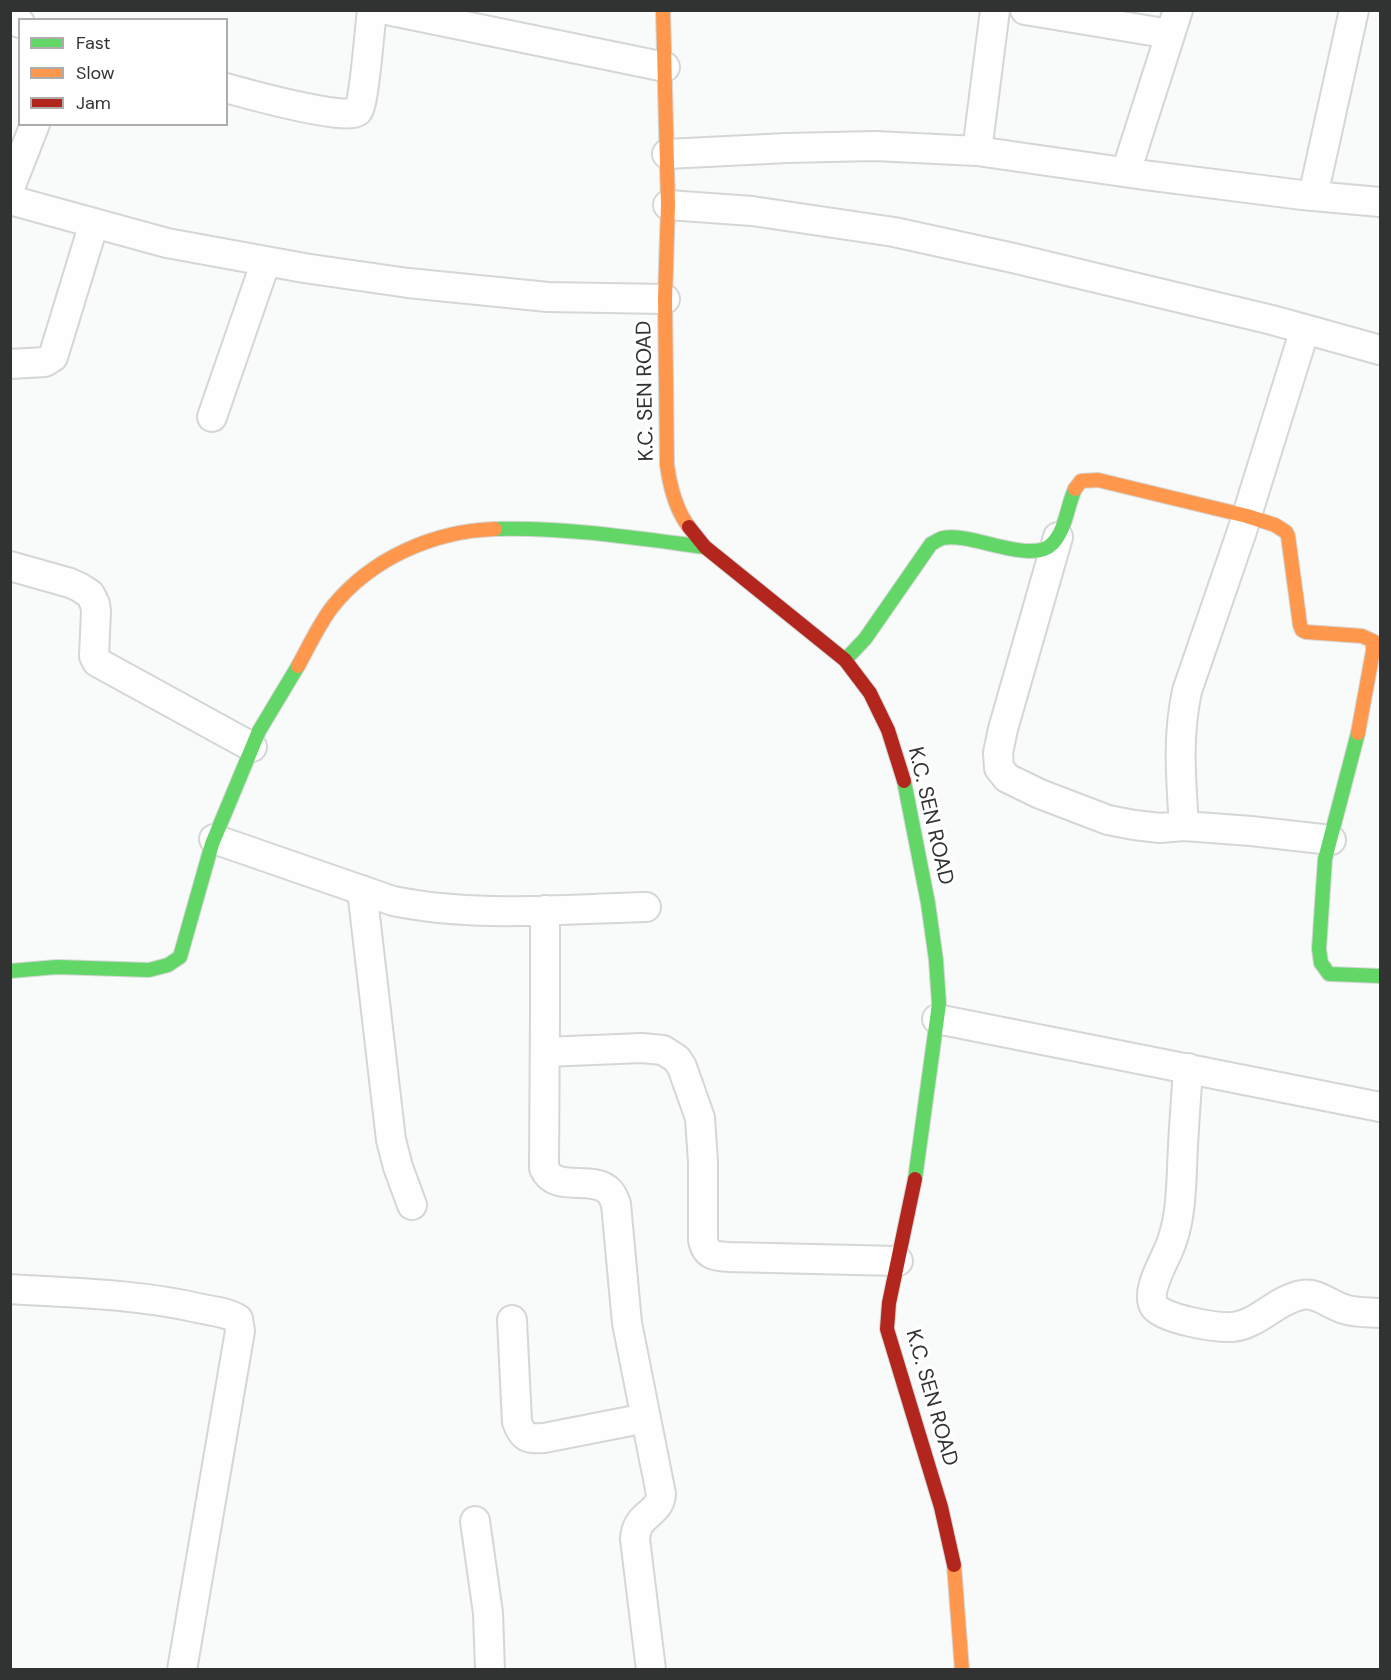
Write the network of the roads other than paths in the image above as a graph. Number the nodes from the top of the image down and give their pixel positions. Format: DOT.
graph roads {
  1 [pos="372,10"];
  2 [pos="387,10"];
  3 [pos="663,10"];
  4 [pos="995,10"];
  5 [pos="1025,10"];
  6 [pos="1354,10"];
  7 [pos="1174,22"];
  8 [pos="665,67"];
  9 [pos="228,89"];
  10 [pos="34,126"];
  11 [pos="977,152"];
  12 [pos="667,154"];
  13 [pos="1126,172"];
  14 [pos="10,188"];
  15 [pos="1313,196"];
  16 [pos="10,200"];
  17 [pos="1380,202"];
  18 [pos="668,205"];
  19 [pos="94,223"];
  20 [pos="266,261"];
  21 [pos="666,299"];
  22 [pos="1305,329"];
  23 [pos="1380,350"];
  24 [pos="10,363"];
  25 [pos="212,417"];
  26 [pos="1247,516"];
  27 [pos="1058,537"];
  28 [pos="705,547"];
  29 [pos="10,566"];
  30 [pos="1377,640"];
  31 [pos="845,660"];
  32 [pos="252,747"];
  33 [pos="1184,826"];
  34 [pos="214,838"];
  35 [pos="1331,840"];
  36 [pos="362,890"];
  37 [pos="646,907"];
  38 [pos="544,910"];
  39 [pos="10,971"];
  40 [pos="1380,976"];
  41 [pos="937,1019"];
  42 [pos="545,1052"];
  43 [pos="1188,1068"];
  44 [pos="1380,1107"];
  45 [pos="412,1205"];
  46 [pos="898,1261"];
  47 [pos="10,1289"];
  48 [pos="1380,1313"];
  49 [pos="513,1320"];
  50 [pos="646,1418"];
  51 [pos="476,1521"];
  52 [pos="182,1670"];
  53 [pos="490,1670"];
  54 [pos="651,1670"];
  55 [pos="962,1670"];
  1 -- 9 [label="street"];
  2 -- 8 [label="street"];
  3 -- 8 [label="street, K.C. SEN ROAD"];
  4 -- 11 [label="street"];
  5 -- 7 [label="street"];
  6 -- 15 [label="street"];
  7 -- 13 [label="street"];
  8 -- 12 [label="street, K.C. SEN ROAD"];
  10 -- 14 [label="street"];
  11 -- 12 [label="street"];
  11 -- 13 [label="street"];
  12 -- 18 [label="street, K.C. SEN ROAD"];
  13 -- 15 [label="street"];
  15 -- 17 [label="street"];
  16 -- 19 [label="street"];
  18 -- 21 [label="street, K.C. SEN ROAD"];
  18 -- 22 [label="street"];
  19 -- 20 [label="street"];
  19 -- 24 [label="street"];
  20 -- 21 [label="street"];
  20 -- 25 [label="street"];
  21 -- 28 [label="street, K.C. SEN ROAD"];
  22 -- 23 [label="street"];
  22 -- 26 [label="street"];
  26 -- 27 [label="street"];
  26 -- 30 [label="street"];
  26 -- 33 [label="street"];
  27 -- 31 [label="street"];
  27 -- 33 [label="street"];
  28 -- 31 [label="street, K.C. SEN ROAD"];
  28 -- 32 [label="street"];
  29 -- 32 [label="street"];
  30 -- 35 [label="street"];
  31 -- 41 [label="street, K.C. SEN ROAD"];
  32 -- 34 [label="street"];
  33 -- 35 [label="street"];
  34 -- 36 [label="street"];
  34 -- 39 [label="street"];
  35 -- 40 [label="street"];
  36 -- 38 [label="street"];
  36 -- 45 [label="street"];
  37 -- 38 [label="street"];
  38 -- 42 [label="street"];
  41 -- 43 [label="street"];
  41 -- 46 [label="street, K.C. SEN ROAD"];
  42 -- 46 [label="street"];
  42 -- 50 [label="street"];
  43 -- 44 [label="street"];
  43 -- 48 [label="street"];
  46 -- 55 [label="street, K.C. SEN ROAD"];
  47 -- 52 [label="street"];
  49 -- 50 [label="street"];
  50 -- 54 [label="street"];
  51 -- 53 [label="street"];
}
